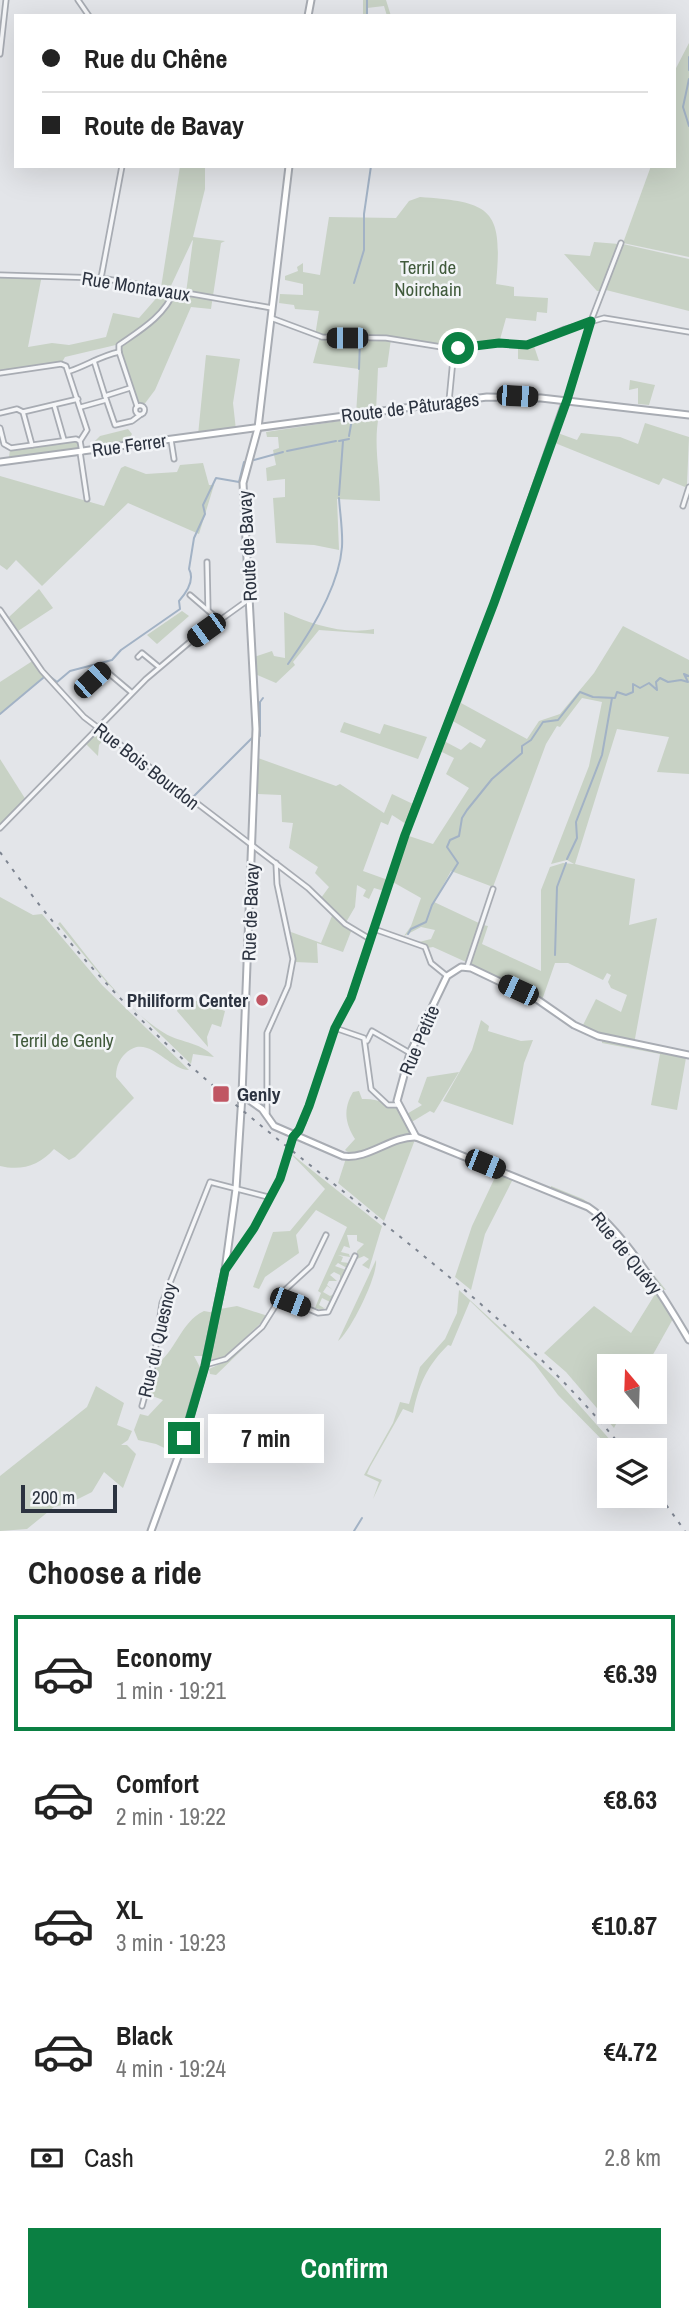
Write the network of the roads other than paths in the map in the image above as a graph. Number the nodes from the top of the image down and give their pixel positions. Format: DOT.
graph roads {
  1 [pos="6,0"];
  2 [pos="0,54"];
  3 [pos="122,168"];
  4 [pos="289,168"];
  5 [pos="621,243"];
  6 [pos="0,275"];
  7 [pos="101,278"];
  8 [pos="174,291"];
  9 [pos="272,308"];
  10 [pos="271,318"];
  11 [pos="591,321"];
  12 [pos="689,332"];
  13 [pos="454,349"];
  14 [pos="119,352"];
  15 [pos="94,361"];
  16 [pos="69,371"];
  17 [pos="0,373"];
  18 [pos="130,388"];
  19 [pos="105,398"];
  20 [pos="78,399"];
  21 [pos="566,400"];
  22 [pos="449,401"];
  23 [pos="54,405"];
  24 [pos="138,406"];
  25 [pos="80,407"];
  26 [pos="23,412"];
  27 [pos="0,413"];
  28 [pos="140,415"];
  29 [pos="689,415"];
  30 [pos="0,428"];
  31 [pos="258,428"];
  32 [pos="171,439"];
  33 [pos="64,440"];
  34 [pos="80,441"];
  35 [pos="32,445"];
  36 [pos="81,452"];
  37 [pos="174,459"];
  38 [pos="0,462"];
  39 [pos="689,487"];
  40 [pos="87,499"];
  41 [pos="683,506"];
  42 [pos="207,562"];
  43 [pos="190,595"];
  44 [pos="250,599"];
  45 [pos="0,610"];
  46 [pos="208,610"];
  47 [pos="219,620"];
  48 [pos="138,657"];
  49 [pos="159,667"];
  50 [pos="103,670"];
  51 [pos="131,692"];
  52 [pos="97,728"];
  53 [pos="0,828"];
  54 [pos="252,846"];
  55 [pos="276,863"];
  56 [pos="493,889"];
  57 [pos="374,929"];
  58 [pos="370,939"];
  59 [pos="467,967"];
  60 [pos="447,976"];
  61 [pos="335,1028"];
  62 [pos="367,1041"];
  63 [pos="410,1053"];
  64 [pos="689,1055"];
  65 [pos="243,1095"];
  66 [pos="398,1105"];
  67 [pos="267,1115"];
  68 [pos="294,1135"];
  69 [pos="416,1137"];
  70 [pos="236,1189"];
  71 [pos="268,1198"];
  72 [pos="326,1235"];
  73 [pos="355,1256"];
  74 [pos="225,1270"];
  75 [pos="281,1297"];
  76 [pos="689,1340"];
  77 [pos="205,1366"];
  78 [pos="142,1406"];
  79 [pos="151,1531"];
  1 -- 2 [label="street"];
  3 -- 7 [label="street"];
  4 -- 9 [label="main road, Route de Bavay"];
  5 -- 11 [label="street"];
  6 -- 7 [label="street, Rue Montavaux"];
  7 -- 8 [label="street, Rue Montavaux"];
  8 -- 9 [label="street, Rue Montavaux"];
  8 -- 14 [label="street"];
  9 -- 10 [label="main road, Route de Bavay"];
  10 -- 13 [label="street"];
  10 -- 31 [label="main road, Route de Bavay"];
  11 -- 12 [label="street"];
  11 -- 13 [label="street"];
  11 -- 21 [label="street"];
  13 -- 22 [label="street"];
  14 -- 15 [label="street"];
  14 -- 18 [label="street"];
  15 -- 16 [label="street"];
  15 -- 19 [label="street"];
  16 -- 17 [label="street"];
  16 -- 20 [label="street"];
  18 -- 19 [label="street"];
  18 -- 24 [label="street"];
  19 -- 25 [label="street"];
  19 -- 28 [label="street"];
  20 -- 23 [label="street"];
  20 -- 25 [label="street"];
  21 -- 22 [label="main road, Route de Pâturages"];
  21 -- 29 [label="main road, Route de Pâturages"];
  21 -- 57 [label="street"];
  22 -- 31 [label="main road, Route de Pâturages"];
  23 -- 26 [label="street"];
  23 -- 33 [label="street"];
  24 -- 28 [label="street"];
  24 -- 28 [label="street"];
  25 -- 34 [label="street"];
  26 -- 27 [label="street"];
  26 -- 35 [label="street"];
  30 -- 35 [label="street"];
  31 -- 32 [label="main road, Rue Ferrer"];
  31 -- 44 [label="main road, Route de Bavay"];
  32 -- 36 [label="main road, Rue Ferrer"];
  32 -- 37 [label="street"];
  33 -- 34 [label="street"];
  33 -- 35 [label="street"];
  34 -- 36 [label="street"];
  36 -- 38 [label="main road, Rue Ferrer"];
  36 -- 40 [label="street"];
  39 -- 41 [label="street"];
  42 -- 46 [label="street"];
  43 -- 46 [label="street"];
  44 -- 47 [label="street"];
  44 -- 54 [label="main road, Route de Bavay"];
  45 -- 52 [label="street, Rue Bois Bourdon"];
  46 -- 47 [label="street"];
  47 -- 49 [label="street"];
  48 -- 49 [label="street"];
  49 -- 51 [label="street"];
  50 -- 51 [label="street"];
  51 -- 52 [label="street"];
  52 -- 53 [label="street"];
  52 -- 54 [label="street, Rue Bois Bourdon"];
  54 -- 55 [label="street, Rue Bois Bourdon"];
  54 -- 65 [label="main road, Rue de Bavay"];
  55 -- 58 [label="street, Rue Bois Bourdon"];
  55 -- 67 [label="street"];
  56 -- 59 [label="street"];
  57 -- 58 [label="street"];
  57 -- 60 [label="street"];
  58 -- 61 [label="street"];
  59 -- 60 [label="main road"];
  59 -- 64 [label="main road"];
  60 -- 63 [label="main road, Rue Petite"];
  61 -- 62 [label="street"];
  61 -- 68 [label="street"];
  62 -- 63 [label="street"];
  62 -- 66 [label="street"];
  63 -- 66 [label="main road, Rue Petite"];
  65 -- 67 [label="main road"];
  65 -- 70 [label="main road, Rue de Bavay"];
  66 -- 69 [label="main road"];
  67 -- 68 [label="main road"];
  68 -- 69 [label="main road"];
  68 -- 71 [label="street"];
  69 -- 76 [label="main road, Rue de Quévy"];
  70 -- 71 [label="street"];
  70 -- 74 [label="main road, Rue de Bavay"];
  70 -- 78 [label="street, Rue du Quesnoy"];
  71 -- 74 [label="street"];
  72 -- 75 [label="street"];
  73 -- 75 [label="street"];
  74 -- 77 [label="main road"];
  75 -- 77 [label="street"];
  77 -- 79 [label="main road"];
}
